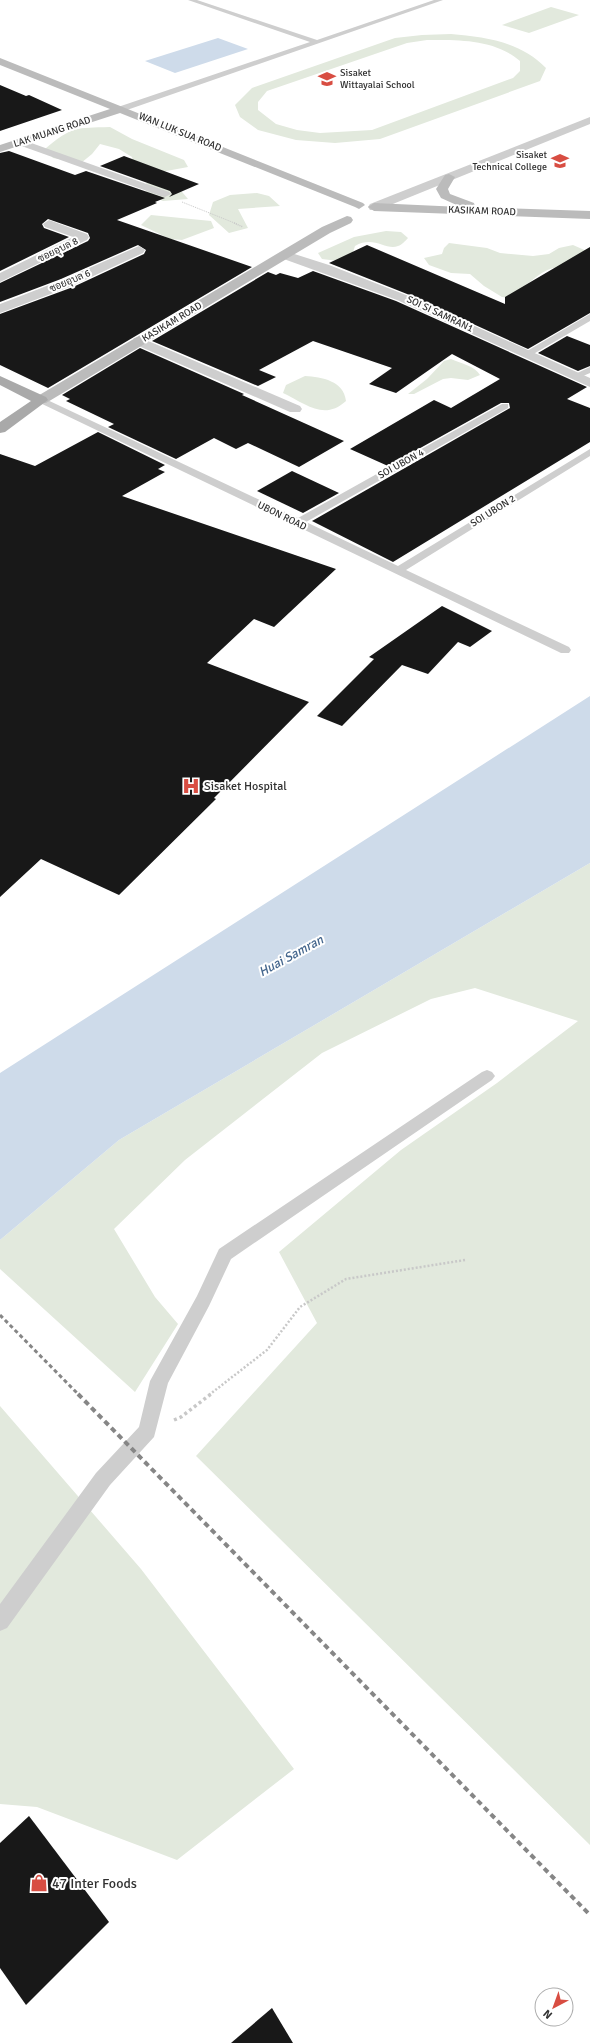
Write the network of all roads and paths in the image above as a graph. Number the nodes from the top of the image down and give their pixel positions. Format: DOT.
graph roads {
  1 [pos="191,0"];
  2 [pos="440,0"];
  3 [pos="316,42"];
  4 [pos="0,61"];
  5 [pos="0,72"];
  6 [pos="121,109"];
  7 [pos="105,114"];
  8 [pos="590,120"];
  9 [pos="148,133"];
  10 [pos="20,142"];
  11 [pos="2,147"];
  12 [pos="449,177"];
  13 [pos="165,194"];
  14 [pos="359,205"];
  15 [pos="488,211"];
  16 [pos="375,213"];
  17 [pos="434,215"];
  18 [pos="590,215"];
  19 [pos="49,224"];
  20 [pos="590,226"];
  21 [pos="243,227"];
  22 [pos="140,250"];
  23 [pos="285,255"];
  24 [pos="0,278"];
  25 [pos="0,309"];
  26 [pos="590,317"];
  27 [pos="140,342"];
  28 [pos="527,354"];
  29 [pos="590,370"];
  30 [pos="576,376"];
  31 [pos="0,380"];
  32 [pos="590,383"];
  33 [pos="41,400"];
  34 [pos="505,406"];
  35 [pos="295,409"];
  36 [pos="0,429"];
  37 [pos="590,452"];
  38 [pos="297,523"];
  39 [pos="397,571"];
  40 [pos="565,650"];
  41 [pos="487,1076"];
  42 [pos="465,1260"];
  43 [pos="147,1431"];
  44 [pos="0,1621"];
  1 -- 3 [label="lane"];
  2 -- 3 [label="lane"];
  3 -- 6 [label="lane"];
  4 -- 6 [label="street, WAN LUK SUA ROAD"];
  5 -- 7 [label="street, WAN LUK SUA ROAD"];
  6 -- 7 [label="street, LAK MUANG ROAD"];
  6 -- 14 [label="street, WAN LUK SUA ROAD"];
  7 -- 9 [label="street, WAN LUK SUA ROAD"];
  7 -- 10 [label="street, LAK MUANG ROAD"];
  8 -- 12 [label="street"];
  10 -- 11 [label="street, LAK MUANG ROAD"];
  10 -- 13 [label="street"];
  12 -- 15 [label="street"];
  12 -- 16 [label="street"];
  13 -- 21 [label="path"];
  14 -- 16 [label="street, WAN LUK SUA ROAD"];
  14 -- 23 [label="street, KASIKAM ROAD"];
  15 -- 17 [label="street, KASIKAM ROAD"];
  15 -- 18 [label="street, KASIKAM ROAD"];
  16 -- 17 [label="street, KASIKAM ROAD"];
  17 -- 20 [label="street, KASIKAM ROAD"];
  19 -- 24 [label="street, ซอยอุบล 8"];
  22 -- 25 [label="street, ซอยอุบล 6"];
  23 -- 27 [label="street, KASIKAM ROAD"];
  23 -- 28 [label="street, SOI SI SAMRAN1"];
  26 -- 28 [label="lane"];
  27 -- 33 [label="street, KASIKAM ROAD"];
  27 -- 35 [label="street"];
  28 -- 30 [label="street, SOI SI SAMRAN1"];
  29 -- 30 [label="lane"];
  30 -- 32 [label="street, SOI SI SAMRAN1"];
  31 -- 33 [label="main road, UBON ROAD"];
  33 -- 36 [label="main road, KASIKAM ROAD"];
  33 -- 38 [label="lane, UBON ROAD"];
  34 -- 38 [label="lane, SOI UBON 4"];
  37 -- 39 [label="lane, SOI UBON 2"];
  38 -- 39 [label="lane, UBON ROAD"];
  39 -- 40 [label="lane, UBON ROAD"];
  41 -- 43 [label="lane"];
  42 -- 43 [label="path"];
  43 -- 44 [label="lane"];
}
